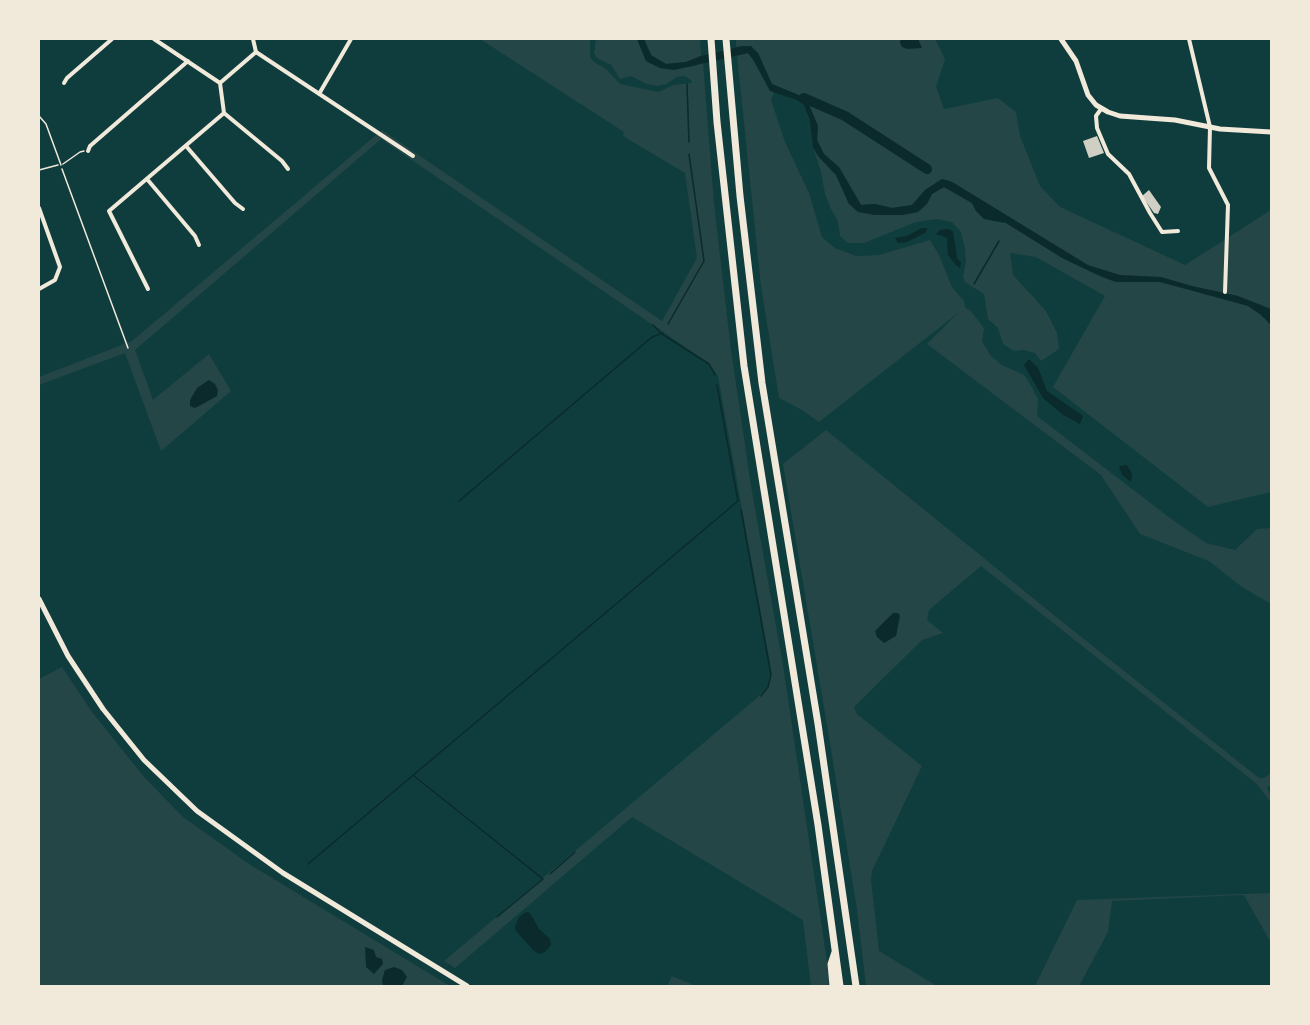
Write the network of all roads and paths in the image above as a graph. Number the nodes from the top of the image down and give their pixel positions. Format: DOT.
graph roads {
  1 [pos="112,39"];
  2 [pos="154,39"];
  3 [pos="253,39"];
  4 [pos="351,39"];
  5 [pos="711,39"];
  6 [pos="726,39"];
  7 [pos="1061,39"];
  8 [pos="1189,39"];
  9 [pos="256,52"];
  10 [pos="188,62"];
  11 [pos="64,83"];
  12 [pos="220,83"];
  13 [pos="319,94"];
  14 [pos="1101,109"];
  15 [pos="224,113"];
  16 [pos="39,116"];
  17 [pos="1210,127"];
  18 [pos="1271,132"];
  19 [pos="186,146"];
  20 [pos="88,151"];
  21 [pos="413,156"];
  22 [pos="60,165"];
  23 [pos="288,169"];
  24 [pos="147,179"];
  25 [pos="39,208"];
  26 [pos="243,209"];
  27 [pos="1178,231"];
  28 [pos="199,245"];
  29 [pos="148,289"];
  30 [pos="39,290"];
  31 [pos="1225,292"];
  32 [pos="128,348"];
  33 [pos="39,599"];
  34 [pos="836,949"];
  35 [pos="467,986"];
  36 [pos="833,986"];
  37 [pos="840,986"];
  38 [pos="856,986"];
  1 -- 11 [label="street"];
  2 -- 10 [label="street"];
  3 -- 9 [label="street"];
  4 -- 13 [label="street"];
  5 -- 34 [label="highway"];
  6 -- 38 [label="highway"];
  7 -- 14 [label="main road"];
  8 -- 17 [label="street"];
  9 -- 12 [label="street"];
  9 -- 13 [label="street"];
  10 -- 12 [label="street"];
  10 -- 20 [label="street"];
  12 -- 15 [label="street"];
  13 -- 21 [label="street"];
  14 -- 17 [label="main road"];
  14 -- 27 [label="street"];
  15 -- 19 [label="street"];
  15 -- 23 [label="street"];
  16 -- 22 [label="lane"];
  17 -- 18 [label="main road"];
  17 -- 31 [label="street"];
  19 -- 24 [label="street"];
  19 -- 26 [label="street"];
  22 -- 32 [label="path"];
  24 -- 28 [label="street"];
  24 -- 29 [label="street"];
  25 -- 30 [label="street"];
  33 -- 35 [label="main road"];
  34 -- 36 [label="highway"];
  34 -- 37 [label="highway"];
}
